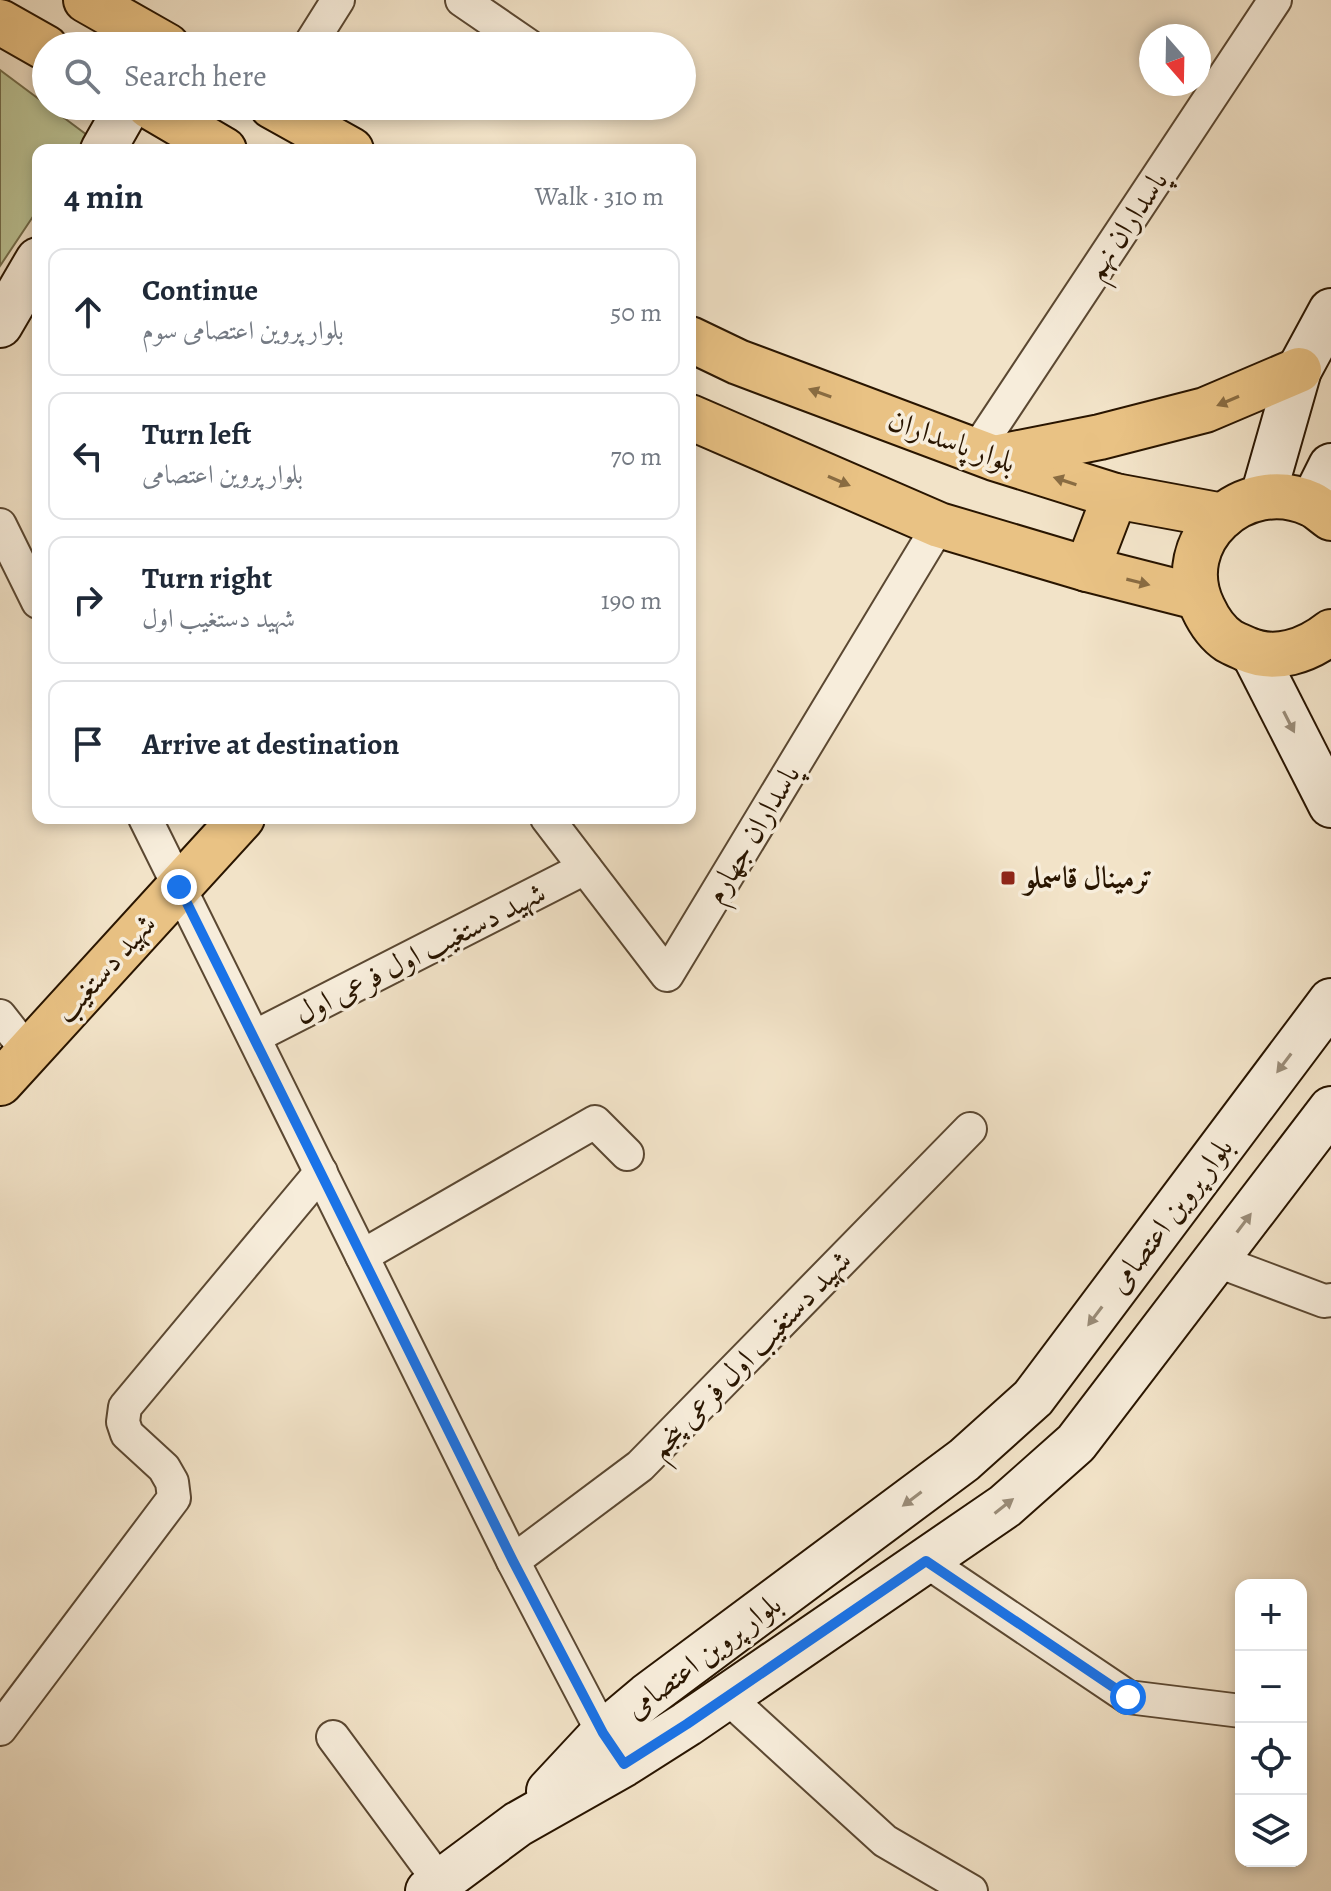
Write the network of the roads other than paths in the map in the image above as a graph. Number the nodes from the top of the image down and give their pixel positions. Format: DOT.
graph roads {
  1 [pos="86,0"];
  2 [pos="338,0"];
  3 [pos="462,0"];
  4 [pos="1275,0"];
  5 [pos="0,22"];
  6 [pos="142,32"];
  7 [pos="318,32"];
  8 [pos="509,32"];
  9 [pos="32,40"];
  10 [pos="120,120"];
  11 [pos="173,120"];
  12 [pos="297,120"];
  13 [pos="106,144"];
  14 [pos="214,144"];
  15 [pos="340,144"];
  16 [pos="32,270"];
  17 [pos="1331,311"];
  18 [pos="0,325"];
  19 [pos="696,351"];
  20 [pos="1299,370"];
  21 [pos="696,420"];
  22 [pos="985,454"];
  23 [pos="1331,466"];
  24 [pos="1115,496"];
  25 [pos="1263,496"];
  26 [pos="1322,511"];
  27 [pos="1223,516"];
  28 [pos="0,525"];
  29 [pos="939,525"];
  30 [pos="1087,569"];
  31 [pos="32,590"];
  32 [pos="1197,597"];
  33 [pos="1323,648"];
  34 [pos="1253,652"];
  35 [pos="1331,805"];
  36 [pos="148,824"];
  37 [pos="237,824"];
  38 [pos="552,824"];
  39 [pos="585,868"];
  40 [pos="179,887"];
  41 [pos="1331,1001"];
  42 [pos="0,1016"];
  43 [pos="254,1037"];
  44 [pos="14,1067"];
  45 [pos="1331,1109"];
  46 [pos="970,1129"];
  47 [pos="627,1154"];
  48 [pos="321,1172"];
  49 [pos="362,1256"];
  50 [pos="1215,1260"];
  51 [pos="1331,1300"];
  52 [pos="513,1561"];
  53 [pos="926,1561"];
  54 [pos="727,1697"];
  55 [pos="1235,1710"];
  56 [pos="0,1729"];
  57 [pos="333,1737"];
  58 [pos="614,1748"];
  59 [pos="470,1867"];
  60 [pos="971,1891"];
  1 -- 6 [label="main road"];
  2 -- 7 [label="street"];
  3 -- 8 [label="street"];
  4 -- 22 [label="street, پاسداران نهم"];
  5 -- 9 [label="main road"];
  10 -- 13 [label="street"];
  11 -- 14 [label="main road"];
  12 -- 15 [label="main road"];
  16 -- 18 [label="street"];
  17 -- 20 [label="street"];
  22 -- 19 [label="main road, بلوار پاسداران, one-way"];
  20 -- 22 [label="main road, one-way"];
  20 -- 25 [label="street"];
  21 -- 29 [label="main road, one-way"];
  24 -- 22 [label="main road, بلوار پاسداران, one-way"];
  23 -- 26 [label="street"];
  24 -- 27 [label="main road, بلوار پاسداران"];
  24 -- 30 [label="main road"];
  25 -- 26 [label="main road"];
  25 -- 27 [label="main road"];
  27 -- 32 [label="main road"];
  28 -- 31 [label="street"];
  29 -- 30 [label="main road"];
  29 -- 39 [label="street, پاسداران جهارم"];
  30 -- 32 [label="main road, one-way"];
  32 -- 34 [label="main road"];
  33 -- 34 [label="main road"];
  34 -- 35 [label="street, one-way"];
  36 -- 40 [label="street"];
  37 -- 40 [label="main road, شهید دستغیب"];
  38 -- 39 [label="street, پاسداران جهارم"];
  39 -- 43 [label="street, شهید دستغیب اول فرعی اول"];
  40 -- 43 [label="street"];
  40 -- 44 [label="main road, شهید دستغیب"];
  41 -- 58 [label="street, بلوار پروین اعتصامی, one-way"];
  42 -- 44 [label="street"];
  43 -- 48 [label="street"];
  50 -- 45 [label="street, بلوار پروین اعتصامی, one-way"];
  46 -- 52 [label="street, شهید دستغیب اول فرعی پنجم"];
  47 -- 49 [label="street"];
  48 -- 49 [label="street"];
  48 -- 56 [label="street"];
  49 -- 52 [label="street"];
  50 -- 51 [label="street"];
  53 -- 50 [label="street, بلوار پروین اعتصامی, one-way"];
  52 -- 58 [label="street"];
  53 -- 54 [label="street, بلوار پروین اعتصامی"];
  53 -- 55 [label="street"];
  54 -- 58 [label="street, بلوار پروین اعتصامی"];
  54 -- 60 [label="street"];
  57 -- 59 [label="street"];
  58 -- 59 [label="street, بلوار پروین اعتصامی"];
}
